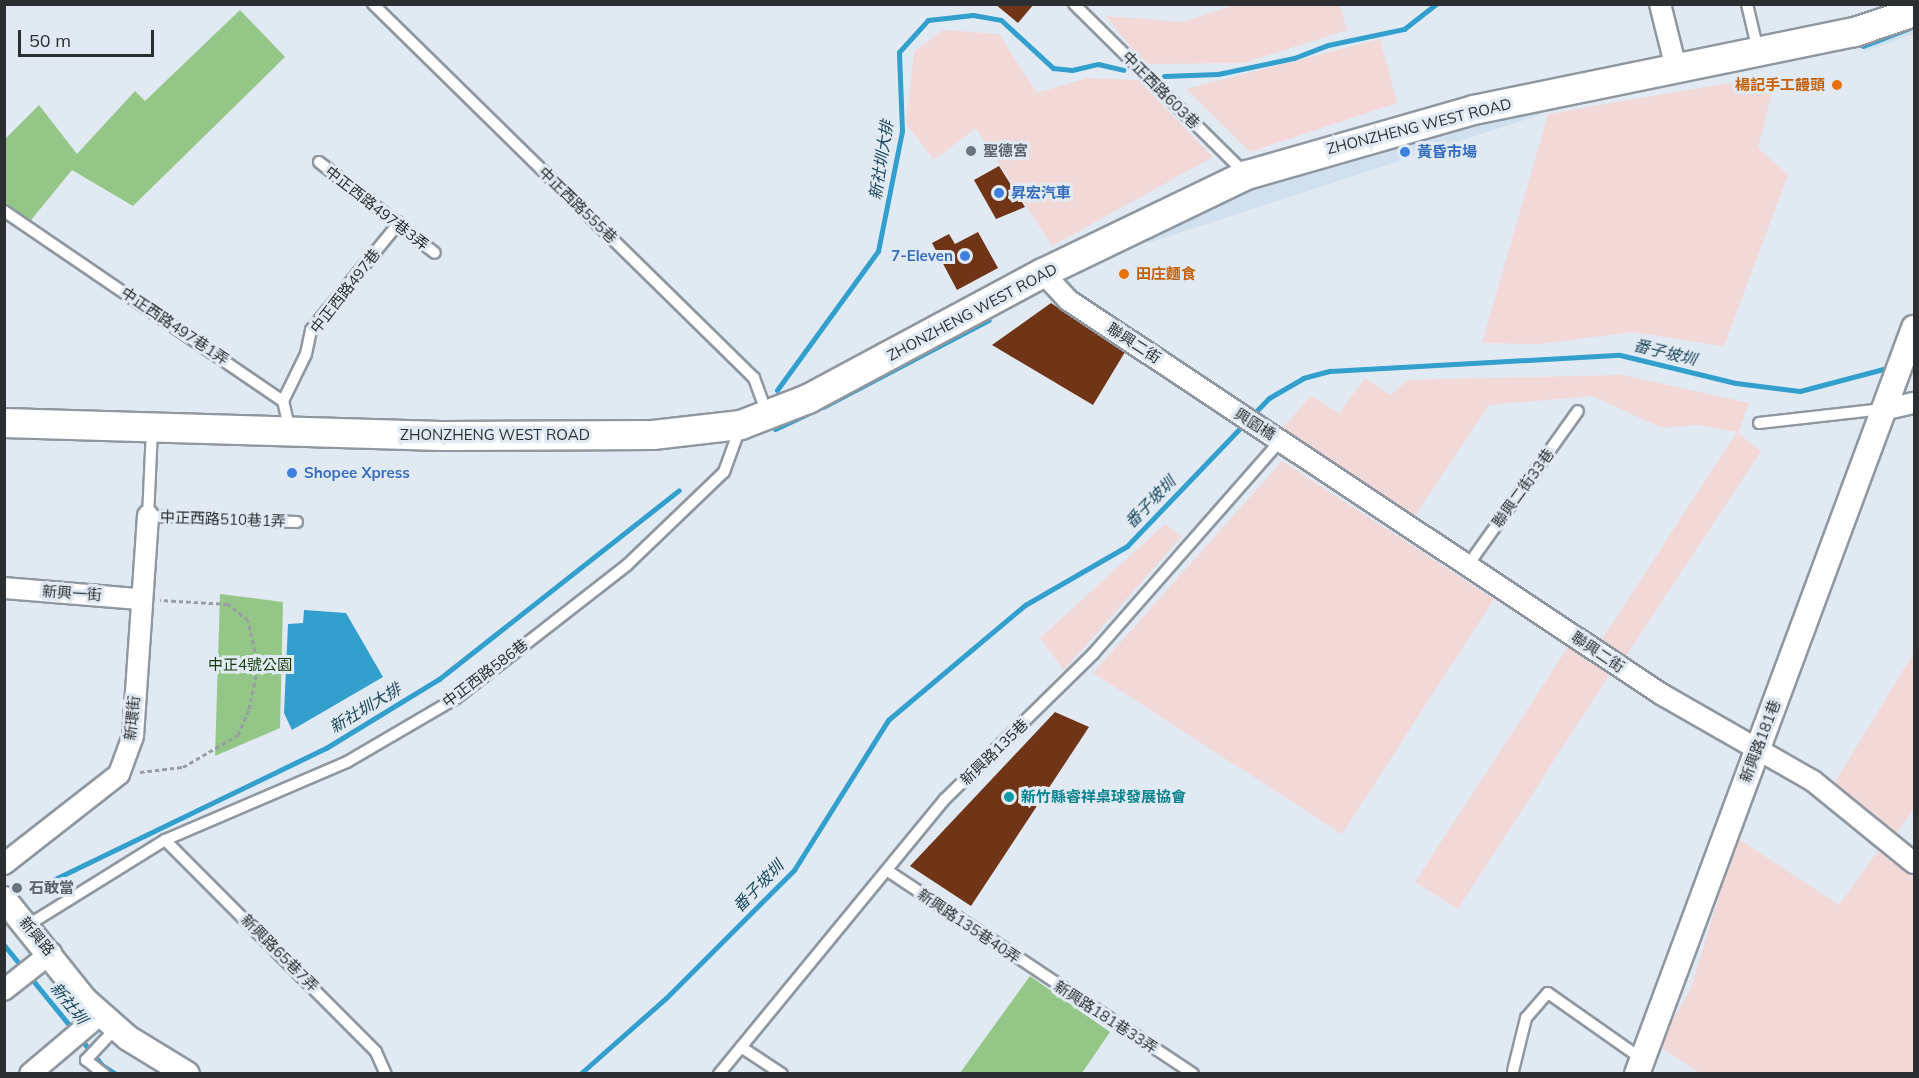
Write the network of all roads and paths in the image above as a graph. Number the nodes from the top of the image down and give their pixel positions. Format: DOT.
graph roads {
  1 [pos="373,4"];
  2 [pos="1074,4"];
  3 [pos="1660,4"];
  4 [pos="1747,4"];
  5 [pos="1914,12"];
  6 [pos="1758,52"];
  7 [pos="1676,68"];
  8 [pos="319,162"];
  9 [pos="1247,175"];
  10 [pos="4,212"];
  11 [pos="399,223"];
  12 [pos="435,254"];
  13 [pos="1043,273"];
  14 [pos="1914,330"];
  15 [pos="283,401"];
  16 [pos="1914,403"];
  17 [pos="1229,408"];
  18 [pos="1887,409"];
  19 [pos="1578,411"];
  20 [pos="768,416"];
  21 [pos="4,423"];
  22 [pos="1759,423"];
  23 [pos="741,425"];
  24 [pos="152,428"];
  25 [pos="290,431"];
  26 [pos="1281,440"];
  27 [pos="148,516"];
  28 [pos="297,522"];
  29 [pos="1468,565"];
  30 [pos="4,588"];
  31 [pos="139,599"];
  32 [pos="1756,752"];
  33 [pos="135,772"];
  34 [pos="165,840"];
  35 [pos="1914,863"];
  36 [pos="4,864"];
  37 [pos="888,871"];
  38 [pos="4,899"];
  39 [pos="28,925"];
  40 [pos="51,953"];
  41 [pos="18,980"];
  42 [pos="1050,980"];
  43 [pos="92,1028"];
  44 [pos="741,1047"];
  45 [pos="1640,1066"];
  46 [pos="1513,1071"];
  47 [pos="30,1074"];
  48 [pos="104,1074"];
  49 [pos="187,1074"];
  50 [pos="386,1074"];
  51 [pos="719,1074"];
  52 [pos="782,1074"];
  53 [pos="1193,1074"];
  1 -- 20 [label="lane, 中正西路555巷"];
  2 -- 9 [label="lane, 中正西路603巷"];
  3 -- 7 [label="street"];
  4 -- 6 [label="lane"];
  5 -- 6 [label="main road, ZHONZHENG WEST ROAD"];
  6 -- 7 [label="main road, ZHONZHENG WEST ROAD"];
  7 -- 9 [label="main road, ZHONZHENG WEST ROAD"];
  8 -- 11 [label="lane, 中正西路497巷3弄"];
  9 -- 13 [label="main road, ZHONZHENG WEST ROAD"];
  10 -- 15 [label="lane, 中正西路497巷1弄"];
  11 -- 12 [label="lane, 中正西路497巷3弄"];
  11 -- 15 [label="lane, 中正西路497巷"];
  13 -- 17 [label="street, 聯興二街"];
  13 -- 20 [label="main road, ZHONZHENG WEST ROAD"];
  14 -- 18 [label="street, 新興路181巷"];
  15 -- 25 [label="lane"];
  16 -- 18 [label="street"];
  17 -- 26 [label="street, 興園橋"];
  18 -- 22 [label="lane"];
  18 -- 32 [label="street, 新興路181巷"];
  19 -- 29 [label="lane, 聯興二街33巷"];
  20 -- 23 [label="main road, ZHONZHENG WEST ROAD"];
  21 -- 24 [label="main road, ZHONZHENG WEST ROAD"];
  23 -- 25 [label="main road, ZHONZHENG WEST ROAD"];
  23 -- 34 [label="lane, 中正西路586巷"];
  24 -- 25 [label="main road, ZHONZHENG WEST ROAD"];
  24 -- 27 [label="lane"];
  26 -- 29 [label="street, 聯興二街"];
  26 -- 37 [label="lane, 新興路135巷"];
  27 -- 28 [label="lane, 中正西路510巷1弄"];
  27 -- 31 [label="street, 新環街"];
  29 -- 32 [label="street, 聯興二街"];
  30 -- 31 [label="street, 新興一街"];
  31 -- 33 [label="path"];
  31 -- 36 [label="street, 新環街"];
  32 -- 35 [label="street, 聯興二街"];
  32 -- 45 [label="street, 新興路181巷"];
  34 -- 39 [label="lane, 中正西路586巷"];
  34 -- 50 [label="lane, 新興路65巷7弄"];
  37 -- 42 [label="lane, 新興路135巷40弄"];
  37 -- 44 [label="lane, 新興路135巷"];
  38 -- 39 [label="street, 新興路"];
  39 -- 40 [label="street, 新興路"];
  40 -- 41 [label="street"];
  40 -- 43 [label="street, 新興路"];
  42 -- 53 [label="lane, 新興路181巷33弄"];
  43 -- 47 [label="street"];
  43 -- 48 [label="lane"];
  43 -- 49 [label="street, 新興路"];
  44 -- 51 [label="lane, 新興路135巷"];
  44 -- 52 [label="lane"];
  45 -- 46 [label="lane"];
}
